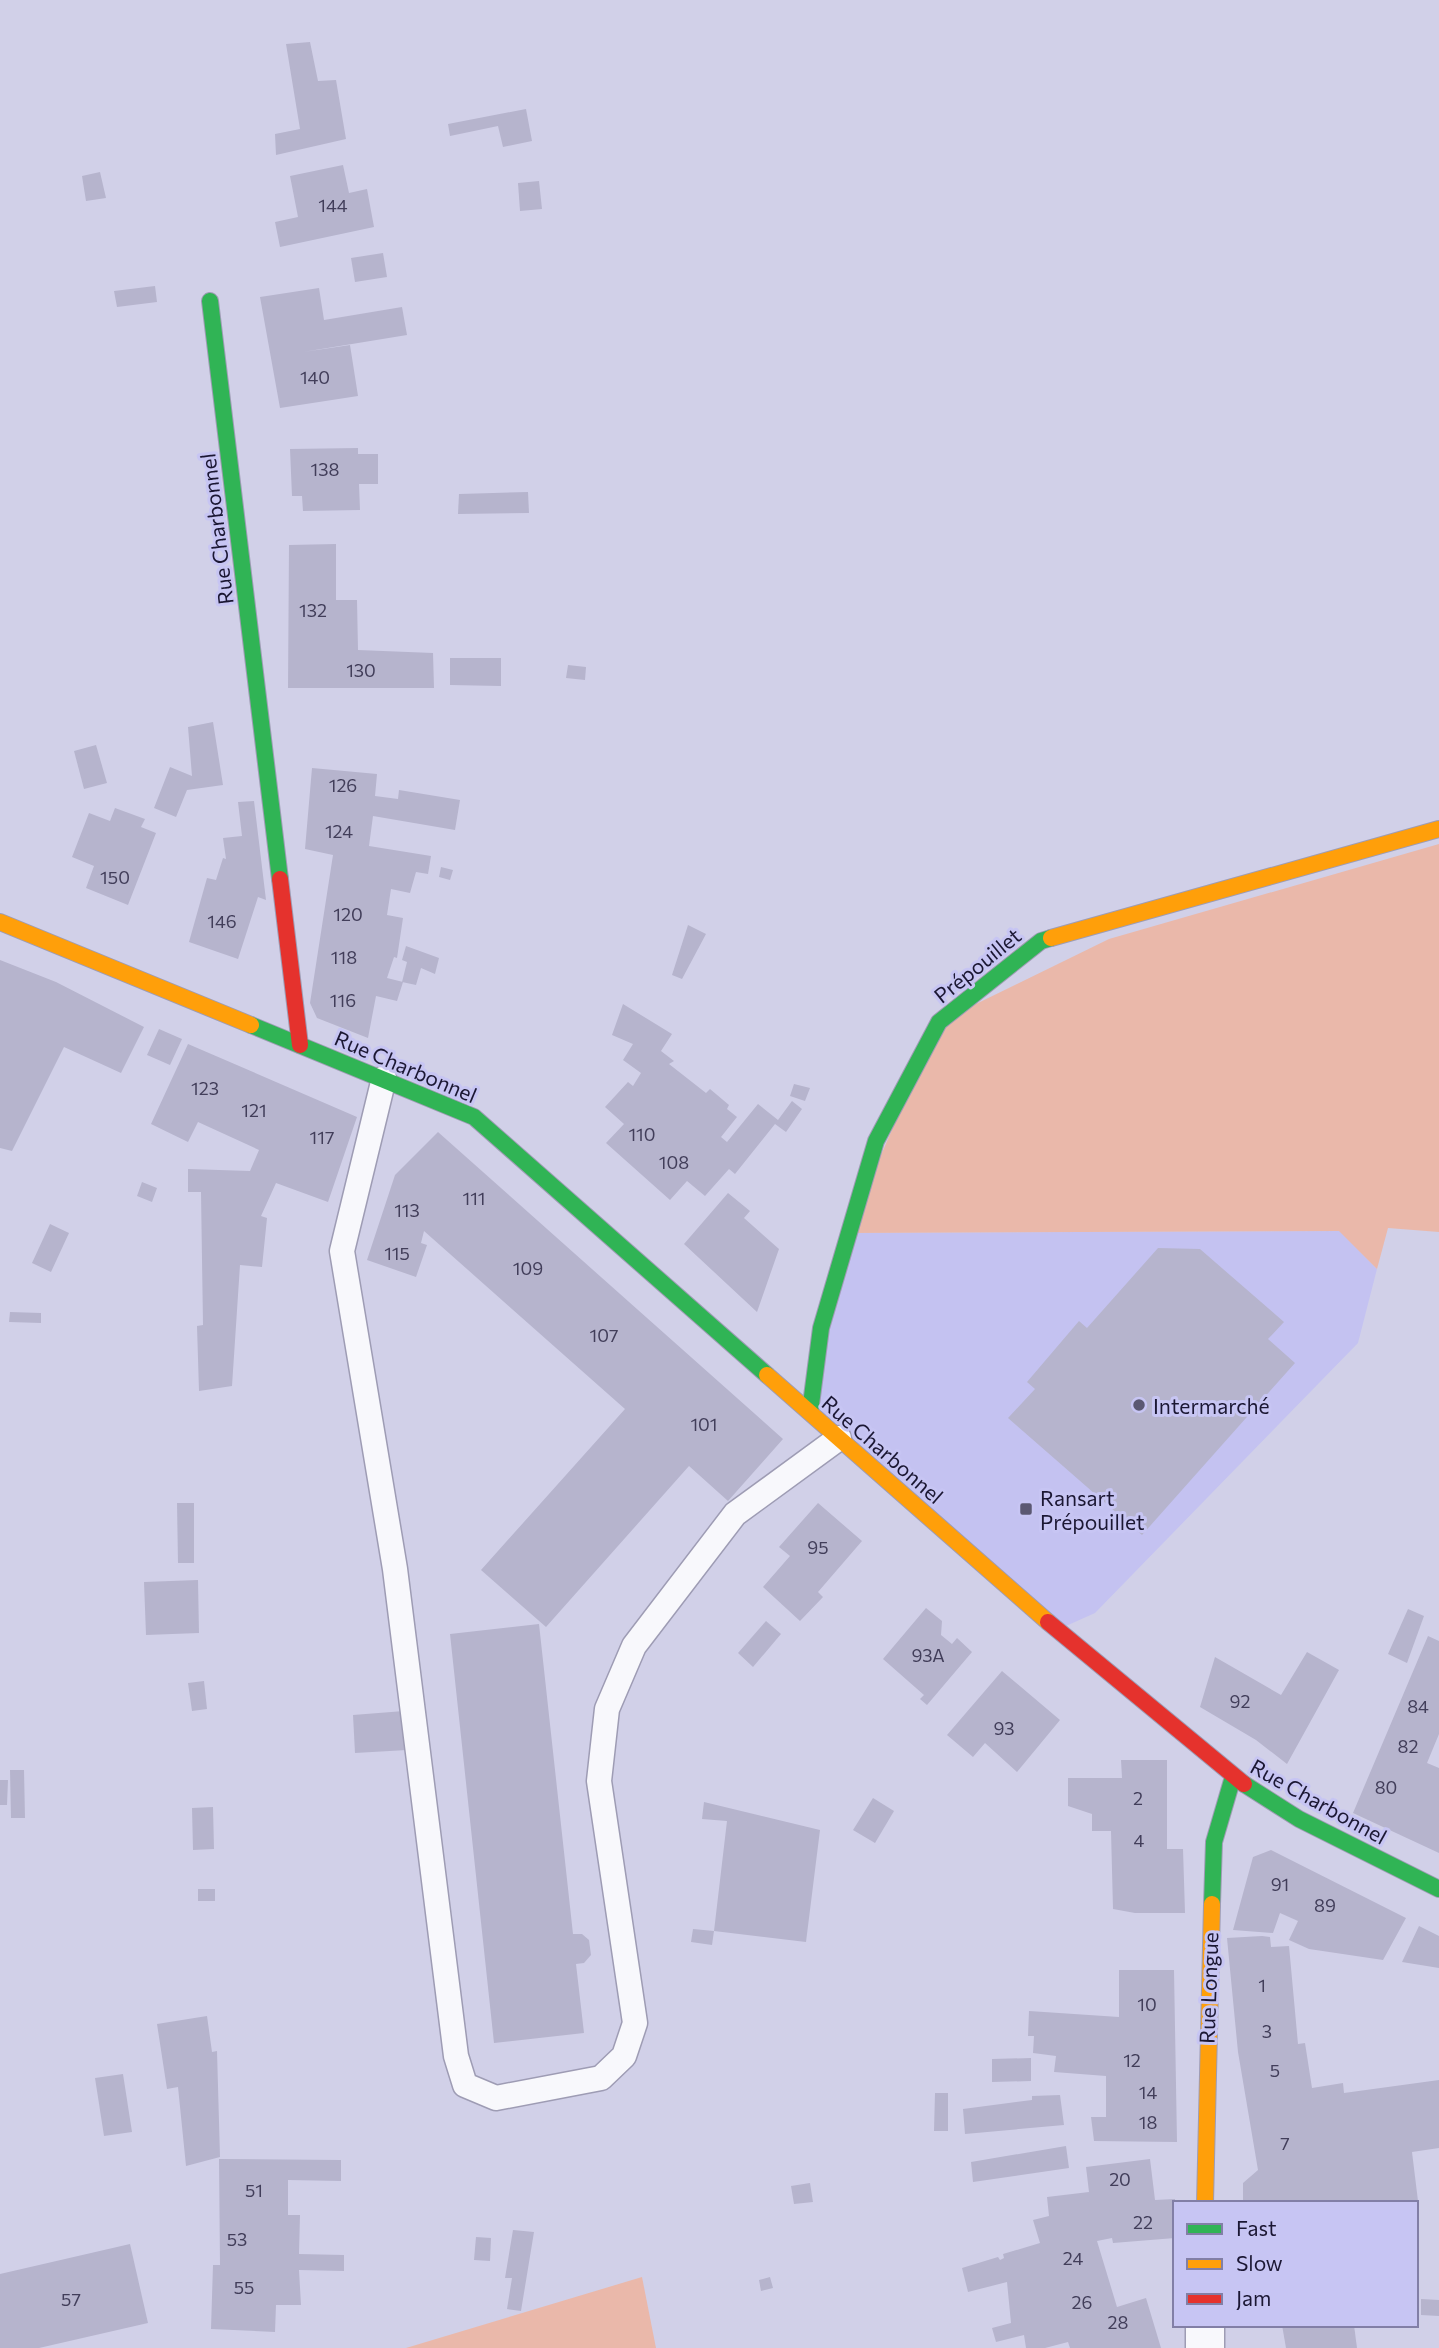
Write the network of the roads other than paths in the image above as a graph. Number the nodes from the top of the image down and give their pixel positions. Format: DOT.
graph roads {
  1 [pos="210,301"];
  2 [pos="1439,829"];
  3 [pos="0,922"];
  4 [pos="300,1045"];
  5 [pos="384,1078"];
  6 [pos="810,1412"];
  7 [pos="839,1438"];
  8 [pos="1233,1777"];
  9 [pos="1439,1889"];
  10 [pos="1205,2201"];
  11 [pos="1205,2327"];
  12 [pos="1205,2348"];
  1 -- 4 [label="street, Rue Charbonnel"];
  2 -- 6 [label="street, Prépouillet"];
  3 -- 4 [label="street, Rue Charbonnel"];
  4 -- 5 [label="street, Rue Charbonnel"];
  5 -- 6 [label="street, Rue Charbonnel"];
  5 -- 7 [label="lane"];
  6 -- 7 [label="street, Rue Charbonnel"];
  7 -- 8 [label="street, Rue Charbonnel"];
  8 -- 9 [label="street, Rue Charbonnel"];
  8 -- 10 [label="street, Rue Longue"];
  11 -- 12 [label="street"];
}
